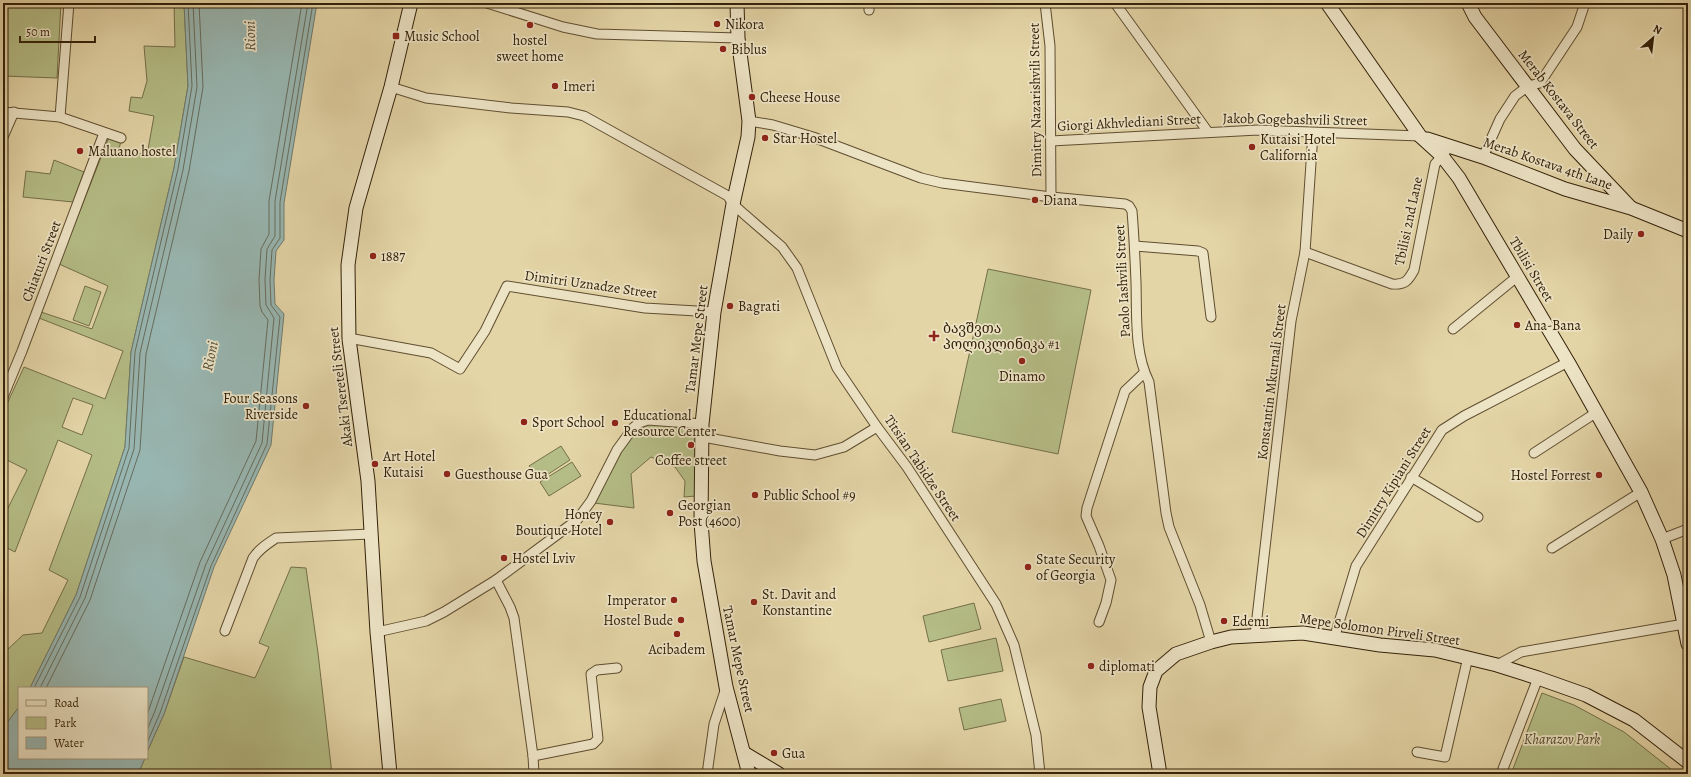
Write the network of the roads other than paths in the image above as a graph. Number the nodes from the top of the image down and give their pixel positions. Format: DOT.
graph roads {
  1 [pos="69,3"];
  2 [pos="411,3"];
  3 [pos="487,3"];
  4 [pos="738,3"];
  5 [pos="1045,3"];
  6 [pos="1114,3"];
  7 [pos="1328,3"];
  8 [pos="1468,3"];
  9 [pos="1585,3"];
  10 [pos="738,38"];
  11 [pos="1528,86"];
  12 [pos="391,87"];
  13 [pos="3,112"];
  14 [pos="14,112"];
  15 [pos="60,117"];
  16 [pos="749,121"];
  17 [pos="1208,132"];
  18 [pos="1313,132"];
  19 [pos="104,133"];
  20 [pos="1420,136"];
  21 [pos="3,137"];
  22 [pos="121,138"];
  23 [pos="1051,141"];
  24 [pos="1447,152"];
  25 [pos="1483,157"];
  26 [pos="1050,197"];
  27 [pos="733,204"];
  28 [pos="1631,208"];
  29 [pos="1688,231"];
  30 [pos="1135,246"];
  31 [pos="1305,252"];
  32 [pos="1518,276"];
  33 [pos="714,312"];
  34 [pos="1211,317"];
  35 [pos="1453,329"];
  36 [pos="349,339"];
  37 [pos="1568,362"];
  38 [pos="1144,372"];
  39 [pos="3,397"];
  40 [pos="1597,412"];
  41 [pos="877,427"];
  42 [pos="702,430"];
  43 [pos="1534,453"];
  44 [pos="1411,477"];
  45 [pos="1641,492"];
  46 [pos="1478,517"];
  47 [pos="1688,529"];
  48 [pos="371,534"];
  49 [pos="1662,539"];
  50 [pos="1552,548"];
  51 [pos="496,580"];
  52 [pos="1099,622"];
  53 [pos="1684,624"];
  54 [pos="225,632"];
  55 [pos="377,632"];
  56 [pos="1255,635"];
  57 [pos="1334,639"];
  58 [pos="1211,642"];
  59 [pos="1688,644"];
  60 [pos="1468,657"];
  61 [pos="1497,665"];
  62 [pos="617,668"];
  63 [pos="1538,678"];
  64 [pos="726,687"];
  65 [pos="1416,752"];
  66 [pos="744,753"];
  67 [pos="533,756"];
  68 [pos="1688,762"];
  69 [pos="390,774"];
  70 [pos="534,774"];
  71 [pos="707,774"];
  72 [pos="749,774"];
  73 [pos="779,774"];
  74 [pos="1040,774"];
  75 [pos="1160,774"];
  76 [pos="1500,774"];
  1 -- 15 [label="street"];
  2 -- 12 [label="main road, Akaki Tsereteli Street"];
  3 -- 10 [label="street"];
  4 -- 10 [label="main road, Tamar Mepe Street"];
  5 -- 23 [label="street, Dimitry Nazarishvili Street"];
  6 -- 17 [label="street, Jakob Gogebashvili Street"];
  7 -- 20 [label="main road"];
  8 -- 11 [label="main road, Merab Kostava Street"];
  9 -- 11 [label="street"];
  10 -- 16 [label="main road, Tamar Mepe Street"];
  11 -- 25 [label="street"];
  11 -- 28 [label="main road, Merab Kostava Street"];
  12 -- 27 [label="street, Titsian Tabidze Street"];
  12 -- 36 [label="main road, Akaki Tsereteli Street"];
  13 -- 14 [label="street"];
  14 -- 15 [label="street"];
  14 -- 21 [label="street"];
  15 -- 19 [label="street"];
  16 -- 26 [label="street, Paolo Iashvili Street"];
  16 -- 27 [label="main road, Tamar Mepe Street"];
  17 -- 18 [label="street, Jakob Gogebashvili Street"];
  17 -- 23 [label="street, Giorgi Akhvlediani Street"];
  18 -- 20 [label="street, Jakob Gogebashvili Street"];
  18 -- 31 [label="street, Konstantin Mkurnali Street"];
  19 -- 22 [label="street"];
  19 -- 39 [label="street, Chiaturi Street"];
  20 -- 24 [label="main road, Merab Kostava 4th Lane"];
  23 -- 26 [label="street, Dimitry Nazarishvili Street"];
  24 -- 25 [label="main road, Merab Kostava 4th Lane"];
  24 -- 31 [label="street, Tbilisi 2nd Lane"];
  24 -- 32 [label="main road, Tbilisi Street"];
  25 -- 28 [label="main road, Merab Kostava 4th Lane"];
  26 -- 30 [label="street, Paolo Iashvili Street"];
  27 -- 33 [label="main road, Tamar Mepe Street"];
  27 -- 41 [label="street, Titsian Tabidze Street"];
  28 -- 29 [label="main road, Merab Kostava 4th Lane"];
  30 -- 34 [label="street"];
  30 -- 38 [label="street, Paolo Iashvili Street"];
  31 -- 56 [label="street, Konstantin Mkurnali Street"];
  32 -- 35 [label="street"];
  32 -- 37 [label="main road, Tbilisi Street"];
  33 -- 36 [label="street, Dimitri Uznadze Street"];
  33 -- 42 [label="main road, Tamar Mepe Street"];
  36 -- 48 [label="main road, Akaki Tsereteli Street"];
  37 -- 40 [label="main road, Tbilisi Street"];
  37 -- 44 [label="street, Dimitry Kipiani Street"];
  38 -- 52 [label="street"];
  38 -- 58 [label="street, Paolo Iashvili Street"];
  40 -- 43 [label="street"];
  40 -- 45 [label="main road, Tbilisi Street"];
  41 -- 42 [label="street"];
  41 -- 74 [label="street, Titsian Tabidze Street"];
  42 -- 51 [label="street"];
  42 -- 64 [label="main road, Tamar Mepe Street"];
  44 -- 46 [label="street"];
  44 -- 57 [label="street, Dimitry Kipiani Street"];
  45 -- 49 [label="main road, Tbilisi Street"];
  45 -- 50 [label="street"];
  47 -- 49 [label="street"];
  48 -- 54 [label="street"];
  48 -- 55 [label="main road, Akaki Tsereteli Street"];
  49 -- 53 [label="main road, Tbilisi Street"];
  51 -- 55 [label="street"];
  51 -- 67 [label="street"];
  53 -- 59 [label="main road, Tbilisi Street"];
  53 -- 61 [label="street"];
  55 -- 69 [label="main road, Akaki Tsereteli Street"];
  56 -- 57 [label="main road, Mepe Solomon Pirveli Street"];
  56 -- 58 [label="main road, Mepe Solomon Pirveli Street"];
  57 -- 60 [label="main road, Mepe Solomon Pirveli Street"];
  58 -- 75 [label="main road, Mepe Solomon Pirveli Street"];
  60 -- 61 [label="main road, Mepe Solomon Pirveli Street"];
  60 -- 65 [label="street"];
  61 -- 63 [label="main road, Mepe Solomon Pirveli Street"];
  62 -- 67 [label="street"];
  63 -- 68 [label="main road, Mepe Solomon Pirveli Street"];
  63 -- 76 [label="street"];
  64 -- 66 [label="main road, Tamar Mepe Street"];
  64 -- 71 [label="street"];
  66 -- 72 [label="main road, Tamar Mepe Street"];
  66 -- 73 [label="main road"];
  67 -- 70 [label="street"];
}
